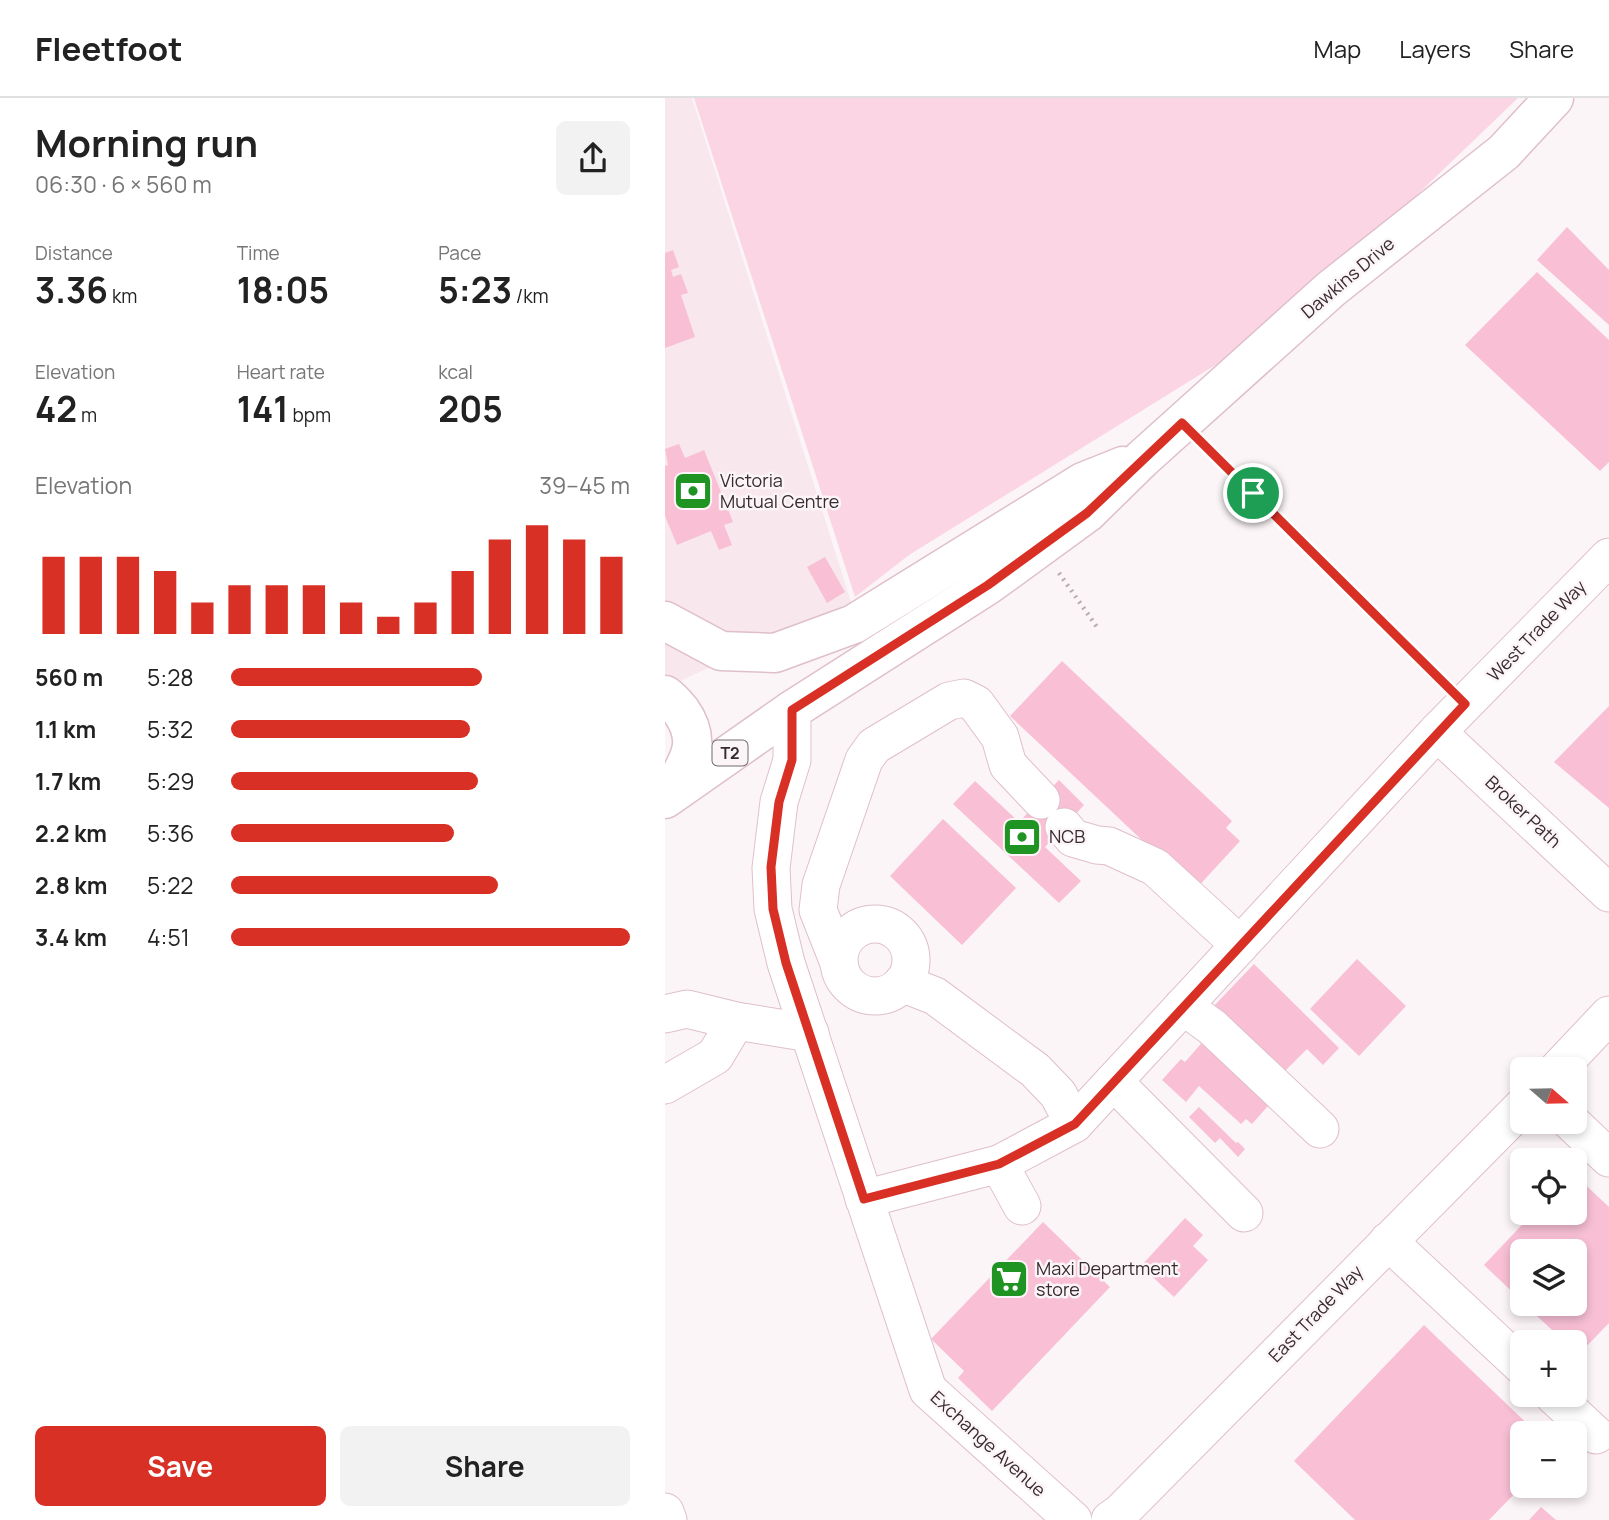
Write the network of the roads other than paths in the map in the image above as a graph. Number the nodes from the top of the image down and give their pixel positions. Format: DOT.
graph roads {
  1 [pos="1554,98"];
  2 [pos="1142,459"];
  3 [pos="1609,557"];
  4 [pos="665,621"];
  5 [pos="665,695"];
  6 [pos="792,710"];
  7 [pos="1437,732"];
  8 [pos="667,798"];
  9 [pos="1041,800"];
  10 [pos="1064,827"];
  11 [pos="1609,893"];
  12 [pos="1240,945"];
  13 [pos="845,975"];
  14 [pos="902,983"];
  15 [pos="1183,1006"];
  16 [pos="665,1014"];
  17 [pos="1609,1015"];
  18 [pos="736,1021"];
  19 [pos="808,1027"];
  20 [pos="1569,1057"];
  21 [pos="1114,1082"];
  22 [pos="665,1085"];
  23 [pos="1510,1119"];
  24 [pos="1075,1124"];
  25 [pos="1320,1129"];
  26 [pos="1584,1134"];
  27 [pos="1609,1158"];
  28 [pos="999,1164"];
  29 [pos="864,1199"];
  30 [pos="1022,1206"];
  31 [pos="1244,1213"];
  32 [pos="1388,1241"];
  33 [pos="1510,1355"];
  34 [pos="1566,1407"];
  35 [pos="1596,1435"];
  36 [pos="665,1512"];
  37 [pos="668,1520"];
  38 [pos="1073,1520"];
  39 [pos="1110,1520"];
  1 -- 2 [label="main road, Dawkins Drive"];
  2 -- 4 [label="main road, Dawkins Drive"];
  2 -- 6 [label="main road, Dawkins Drive"];
  3 -- 7 [label="street, West Trade Way"];
  5 -- 8 [label="main road"];
  6 -- 8 [label="main road, T2"];
  6 -- 19 [label="street, Exchange Avenue"];
  7 -- 11 [label="street, Broker Path"];
  7 -- 12 [label="street, West Trade Way"];
  9 -- 13 [label="street"];
  10 -- 12 [label="street"];
  12 -- 15 [label="street, West Trade Way"];
  13 -- 14 [label="street"];
  13 -- 14 [label="street"];
  13 -- 19 [label="street"];
  14 -- 24 [label="street"];
  15 -- 21 [label="street, West Trade Way"];
  15 -- 25 [label="street"];
  16 -- 18 [label="street"];
  17 -- 20 [label="street"];
  18 -- 19 [label="street"];
  18 -- 22 [label="street"];
  19 -- 29 [label="street, Exchange Avenue"];
  21 -- 24 [label="street, West Trade Way"];
  21 -- 31 [label="street"];
  23 -- 32 [label="street, East Trade Way"];
  24 -- 28 [label="street, West Trade Way"];
  26 -- 27 [label="street"];
  28 -- 29 [label="street, West Trade Way"];
  28 -- 30 [label="street"];
  29 -- 38 [label="street, Exchange Avenue"];
  32 -- 33 [label="street"];
  32 -- 39 [label="street, East Trade Way"];
  34 -- 35 [label="street"];
  36 -- 37 [label="street"];
}
